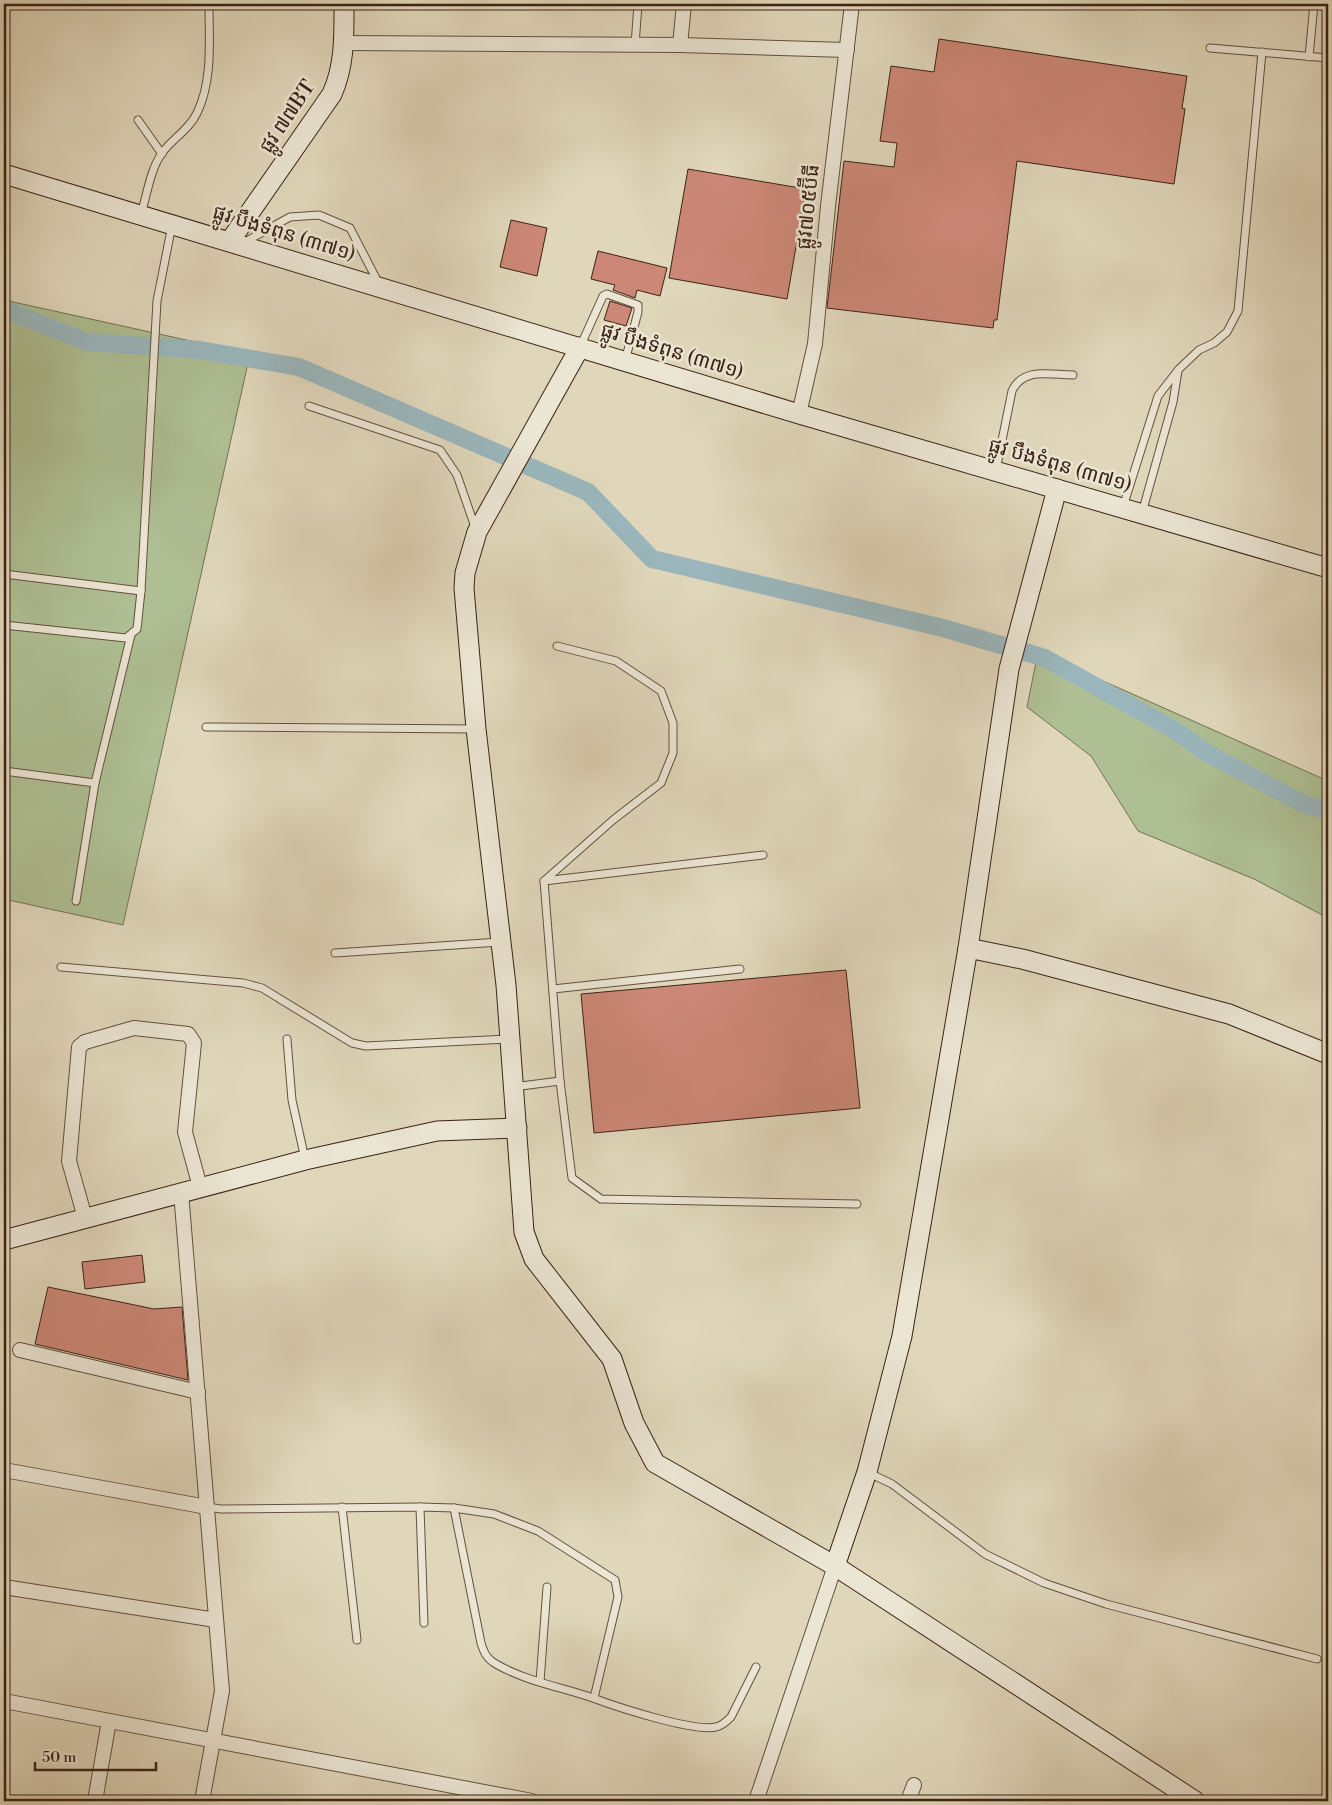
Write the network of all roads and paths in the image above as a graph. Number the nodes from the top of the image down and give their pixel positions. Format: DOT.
graph roads {
  1 [pos="209,4"];
  2 [pos="344,4"];
  3 [pos="638,4"];
  4 [pos="684,4"];
  5 [pos="852,4"];
  6 [pos="1314,4"];
  7 [pos="344,42"];
  8 [pos="635,45"];
  9 [pos="680,46"];
  10 [pos="1210,48"];
  11 [pos="847,50"];
  12 [pos="1262,52"];
  13 [pos="1309,57"];
  14 [pos="1328,58"];
  15 [pos="138,120"];
  16 [pos="162,154"];
  17 [pos="4,174"];
  18 [pos="141,215"];
  19 [pos="172,224"];
  20 [pos="235,242"];
  21 [pos="380,286"];
  22 [pos="580,347"];
  23 [pos="625,361"];
  24 [pos="1179,369"];
  25 [pos="1073,374"];
  26 [pos="309,406"];
  27 [pos="799,414"];
  28 [pos="995,471"];
  29 [pos="1057,489"];
  30 [pos="1123,508"];
  31 [pos="1142,513"];
  32 [pos="477,532"];
  33 [pos="1328,568"];
  34 [pos="4,574"];
  35 [pos="141,592"];
  36 [pos="4,625"];
  37 [pos="131,635"];
  38 [pos="557,646"];
  39 [pos="206,727"];
  40 [pos="476,729"];
  41 [pos="4,771"];
  42 [pos="96,782"];
  43 [pos="763,855"];
  44 [pos="544,881"];
  45 [pos="76,901"];
  46 [pos="501,942"];
  47 [pos="968,948"];
  48 [pos="335,953"];
  49 [pos="61,967"];
  50 [pos="740,969"];
  51 [pos="553,989"];
  52 [pos="287,1038"];
  53 [pos="510,1038"];
  54 [pos="1328,1054"];
  55 [pos="560,1081"];
  56 [pos="513,1087"];
  57 [pos="517,1128"];
  58 [pos="305,1160"];
  59 [pos="200,1187"];
  60 [pos="181,1192"];
  61 [pos="857,1204"];
  62 [pos="85,1218"];
  63 [pos="4,1240"];
  64 [pos="20,1350"];
  65 [pos="198,1392"];
  66 [pos="4,1470"];
  67 [pos="867,1472"];
  68 [pos="207,1507"];
  69 [pos="342,1507"];
  70 [pos="420,1507"];
  71 [pos="454,1508"];
  72 [pos="835,1566"];
  73 [pos="4,1587"];
  74 [pos="547,1588"];
  75 [pos="216,1620"];
  76 [pos="424,1623"];
  77 [pos="357,1640"];
  78 [pos="1317,1659"];
  79 [pos="756,1667"];
  80 [pos="540,1682"];
  81 [pos="594,1698"];
  82 [pos="4,1701"];
  83 [pos="110,1721"];
  84 [pos="214,1740"];
  85 [pos="914,1785"];
  86 [pos="1186,1799"];
  87 [pos="95,1801"];
  88 [pos="202,1801"];
  89 [pos="532,1801"];
  90 [pos="756,1801"];
  91 [pos="908,1801"];
  1 -- 16 [label="lane"];
  2 -- 7 [label="street, ផ្លូវ ៧៧BT"];
  3 -- 8 [label="lane"];
  4 -- 9 [label="street"];
  5 -- 11 [label="street, ផ្លូវ៧០៥ប៊ីធី"];
  6 -- 13 [label="lane"];
  7 -- 8 [label="street"];
  7 -- 20 [label="street, ផ្លូវ ៧៧BT"];
  8 -- 9 [label="street"];
  9 -- 11 [label="street"];
  10 -- 12 [label="lane"];
  11 -- 27 [label="street, ផ្លូវ៧០៥ប៊ីធី"];
  12 -- 13 [label="lane"];
  12 -- 24 [label="lane"];
  13 -- 14 [label="lane"];
  15 -- 16 [label="lane"];
  16 -- 18 [label="lane"];
  17 -- 18 [label="street, ផ្លូវ បឹងទំពុន (៣៧១)"];
  18 -- 19 [label="street, ផ្លូវ បឹងទំពុន (៣៧១)"];
  19 -- 20 [label="street, ផ្លូវ បឹងទំពុន (៣៧១)"];
  19 -- 35 [label="lane"];
  20 -- 21 [label="street, ផ្លូវ បឹងទំពុន (៣៧១)"];
  20 -- 21 [label="lane"];
  21 -- 22 [label="street, ផ្លូវ បឹងទំពុន (៣៧១)"];
  22 -- 23 [label="street, ផ្លូវ បឹងទំពុន (៣៧១)"];
  22 -- 23 [label="lane"];
  22 -- 32 [label="street"];
  23 -- 27 [label="street, ផ្លូវ បឹងទំពុន (៣៧១)"];
  24 -- 30 [label="lane"];
  24 -- 31 [label="lane"];
  25 -- 28 [label="lane"];
  26 -- 32 [label="lane"];
  27 -- 28 [label="street, ផ្លូវ បឹងទំពុន (៣៧១)"];
  28 -- 29 [label="street, ផ្លូវ បឹងទំពុន (៣៧១)"];
  29 -- 30 [label="street, ផ្លូវ បឹងទំពុន (៣៧១)"];
  29 -- 47 [label="street"];
  30 -- 31 [label="street, ផ្លូវ បឹងទំពុន (៣៧១)"];
  31 -- 33 [label="street, ផ្លូវ បឹងទំពុន (៣៧១)"];
  32 -- 40 [label="street"];
  34 -- 35 [label="lane"];
  35 -- 37 [label="lane"];
  36 -- 37 [label="lane"];
  37 -- 42 [label="lane"];
  38 -- 44 [label="lane"];
  39 -- 40 [label="lane"];
  40 -- 46 [label="street"];
  41 -- 42 [label="lane"];
  42 -- 45 [label="lane"];
  43 -- 44 [label="lane"];
  44 -- 51 [label="lane"];
  46 -- 48 [label="lane"];
  46 -- 53 [label="street"];
  47 -- 54 [label="street"];
  47 -- 67 [label="street"];
  49 -- 53 [label="lane"];
  50 -- 51 [label="lane"];
  51 -- 55 [label="lane"];
  52 -- 58 [label="lane"];
  53 -- 56 [label="street"];
  55 -- 56 [label="lane"];
  55 -- 61 [label="lane"];
  56 -- 57 [label="street"];
  57 -- 58 [label="street"];
  57 -- 72 [label="street"];
  58 -- 59 [label="street"];
  59 -- 60 [label="street"];
  59 -- 62 [label="street"];
  60 -- 62 [label="street"];
  60 -- 65 [label="street"];
  62 -- 63 [label="street"];
  64 -- 65 [label="street"];
  65 -- 68 [label="street"];
  66 -- 68 [label="street"];
  67 -- 72 [label="street"];
  67 -- 78 [label="lane"];
  68 -- 69 [label="lane"];
  68 -- 75 [label="street"];
  69 -- 70 [label="lane"];
  69 -- 77 [label="lane"];
  70 -- 71 [label="lane"];
  70 -- 76 [label="lane"];
  71 -- 80 [label="lane"];
  71 -- 81 [label="lane"];
  72 -- 86 [label="street"];
  72 -- 90 [label="street"];
  73 -- 75 [label="street"];
  74 -- 80 [label="lane"];
  75 -- 84 [label="street"];
  79 -- 81 [label="lane"];
  80 -- 81 [label="lane"];
  82 -- 83 [label="street"];
  83 -- 84 [label="street"];
  83 -- 87 [label="street"];
  84 -- 88 [label="street"];
  84 -- 89 [label="street"];
  85 -- 91 [label="street"];
}
